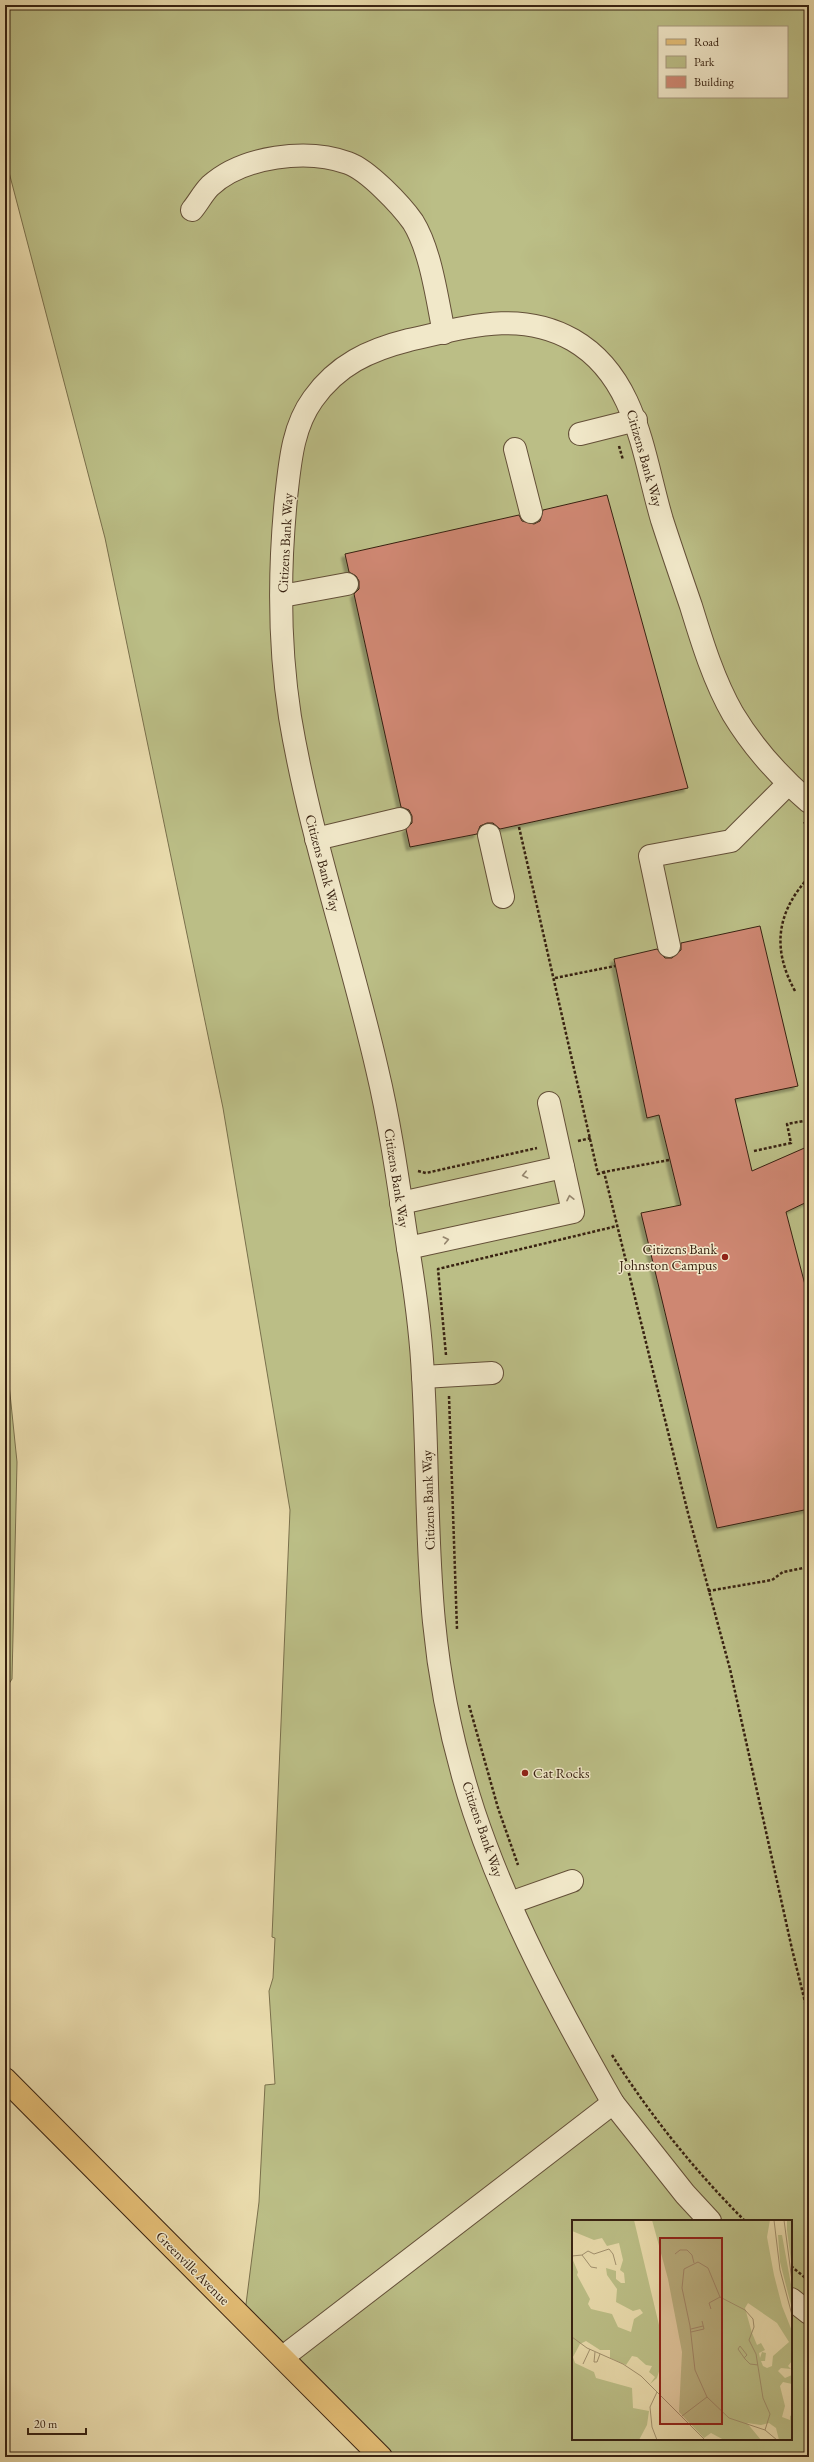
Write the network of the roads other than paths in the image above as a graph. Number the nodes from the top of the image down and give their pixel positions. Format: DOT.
graph roads {
  1 [pos="192,210"];
  2 [pos="444,333"];
  3 [pos="636,420"];
  4 [pos="580,434"];
  5 [pos="515,449"];
  6 [pos="531,512"];
  7 [pos="347,584"];
  8 [pos="282,596"];
  9 [pos="788,784"];
  10 [pos="805,810"];
  11 [pos="400,819"];
  12 [pos="489,835"];
  13 [pos="316,839"];
  14 [pos="503,897"];
  15 [pos="669,946"];
  16 [pos="550,1103"];
  17 [pos="563,1167"];
  18 [pos="401,1203"];
  19 [pos="408,1248"];
  20 [pos="492,1373"];
  21 [pos="424,1377"];
  22 [pos="572,1881"];
  23 [pos="520,1899"];
  24 [pos="5,2078"];
  25 [pos="613,2103"];
  26 [pos="709,2220"];
  27 [pos="792,2300"];
  28 [pos="809,2313"];
  29 [pos="283,2357"];
  30 [pos="381,2457"];
  1 -- 2 [label="lane"];
  2 -- 3 [label="lane, Citizens Bank Way"];
  2 -- 8 [label="lane, Citizens Bank Way"];
  3 -- 4 [label="lane"];
  3 -- 9 [label="lane, Citizens Bank Way"];
  5 -- 6 [label="lane"];
  7 -- 8 [label="lane"];
  8 -- 13 [label="lane, Citizens Bank Way"];
  9 -- 10 [label="lane, Citizens Bank Way"];
  9 -- 15 [label="lane"];
  11 -- 13 [label="lane"];
  12 -- 14 [label="lane"];
  13 -- 18 [label="lane, Citizens Bank Way"];
  16 -- 17 [label="lane"];
  17 -- 18 [label="lane, one-way"];
  19 -- 17 [label="lane, one-way"];
  18 -- 19 [label="lane, Citizens Bank Way"];
  19 -- 21 [label="lane, Citizens Bank Way"];
  20 -- 21 [label="lane"];
  21 -- 23 [label="lane, Citizens Bank Way"];
  22 -- 23 [label="lane"];
  23 -- 25 [label="lane, Citizens Bank Way"];
  24 -- 29 [label="main road, Greenville Avenue"];
  25 -- 26 [label="lane, Citizens Bank Way"];
  25 -- 29 [label="lane"];
  27 -- 28 [label="lane"];
  29 -- 30 [label="main road, Greenville Avenue"];
}
